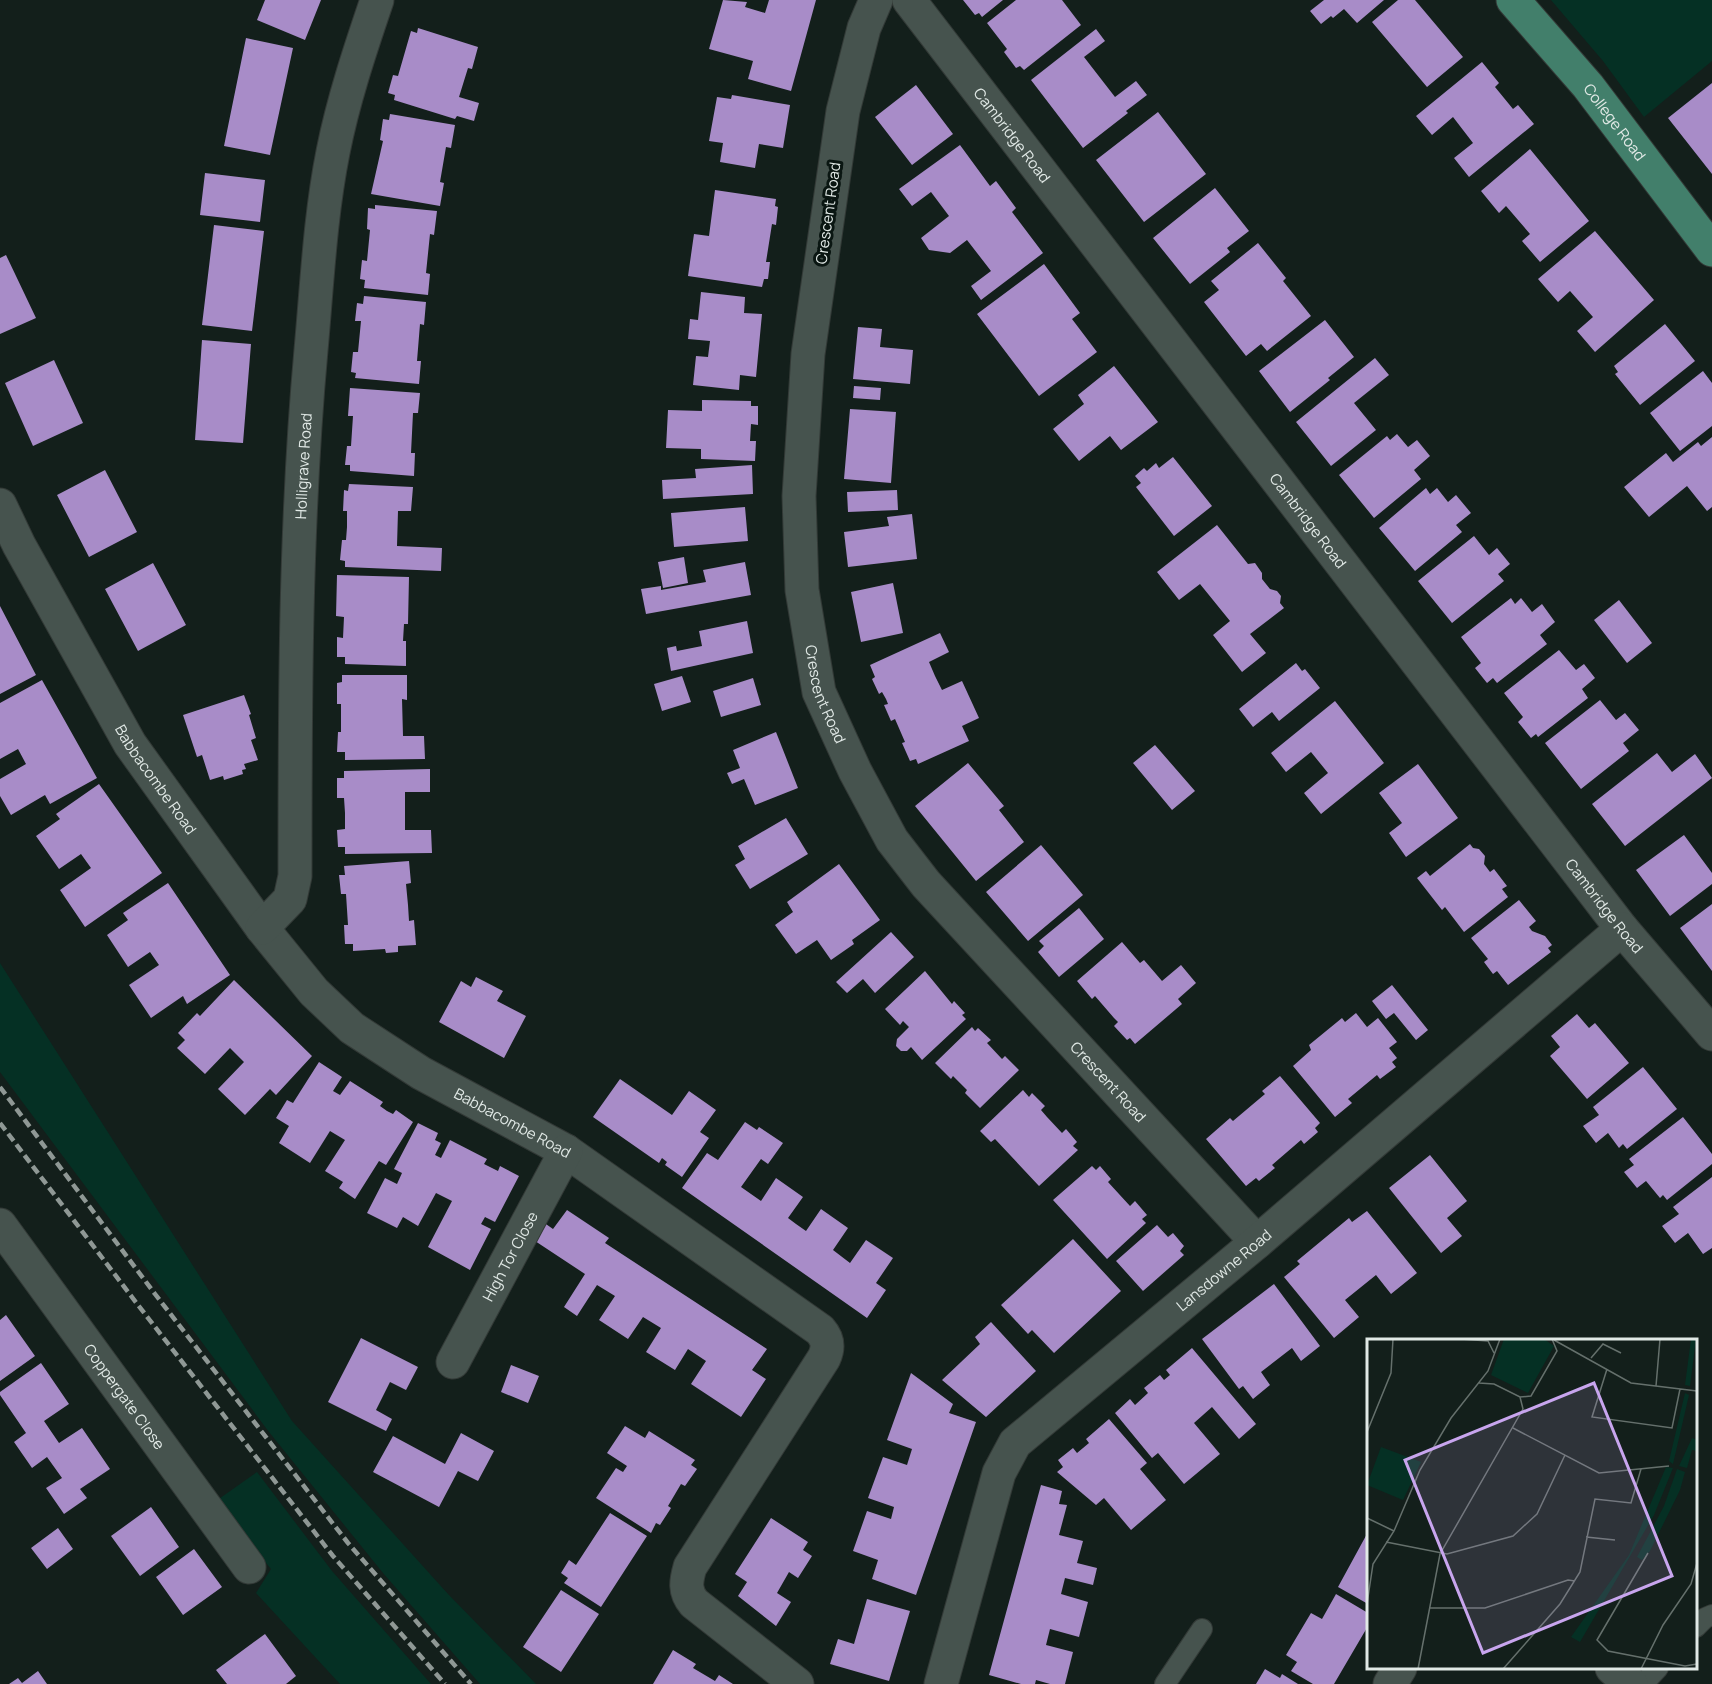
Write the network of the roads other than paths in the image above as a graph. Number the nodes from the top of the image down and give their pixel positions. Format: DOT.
graph roads {
  1 [pos="377,0"];
  2 [pos="876,0"];
  3 [pos="909,0"];
  4 [pos="1513,0"];
  5 [pos="1712,249"];
  6 [pos="0,505"];
  7 [pos="262,928"];
  8 [pos="1622,929"];
  9 [pos="1712,1034"];
  10 [pos="566,1151"];
  11 [pos="0,1225"];
  12 [pos="1257,1242"];
  13 [pos="453,1362"];
  14 [pos="249,1566"];
  15 [pos="1712,1616"];
  16 [pos="1697,1626"];
  17 [pos="1202,1629"];
  18 [pos="1399,1669"];
  19 [pos="1613,1669"];
  20 [pos="1657,1669"];
  21 [pos="797,1684"];
  22 [pos="941,1684"];
  23 [pos="1165,1684"];
  24 [pos="1390,1684"];
  25 [pos="1631,1684"];
  26 [pos="1643,1684"];
  1 -- 7 [label="street, Holligrave Road"];
  2 -- 12 [label="street, Crescent Road"];
  3 -- 8 [label="street, Cambridge Road"];
  4 -- 5 [label="main road, College Road"];
  6 -- 7 [label="street, Babbacombe Road"];
  7 -- 10 [label="street, Babbacombe Road"];
  8 -- 9 [label="street, Cambridge Road"];
  8 -- 12 [label="street, Lansdowne Road"];
  10 -- 13 [label="street, High Tor Close"];
  10 -- 21 [label="street, Babbacombe Road"];
  11 -- 14 [label="street, Coppergate Close"];
  12 -- 22 [label="street, Lansdowne Road"];
  15 -- 16 [label="lane"];
  17 -- 23 [label="lane"];
  18 -- 24 [label="street"];
  19 -- 25 [label="street"];
  20 -- 26 [label="lane"];
}
